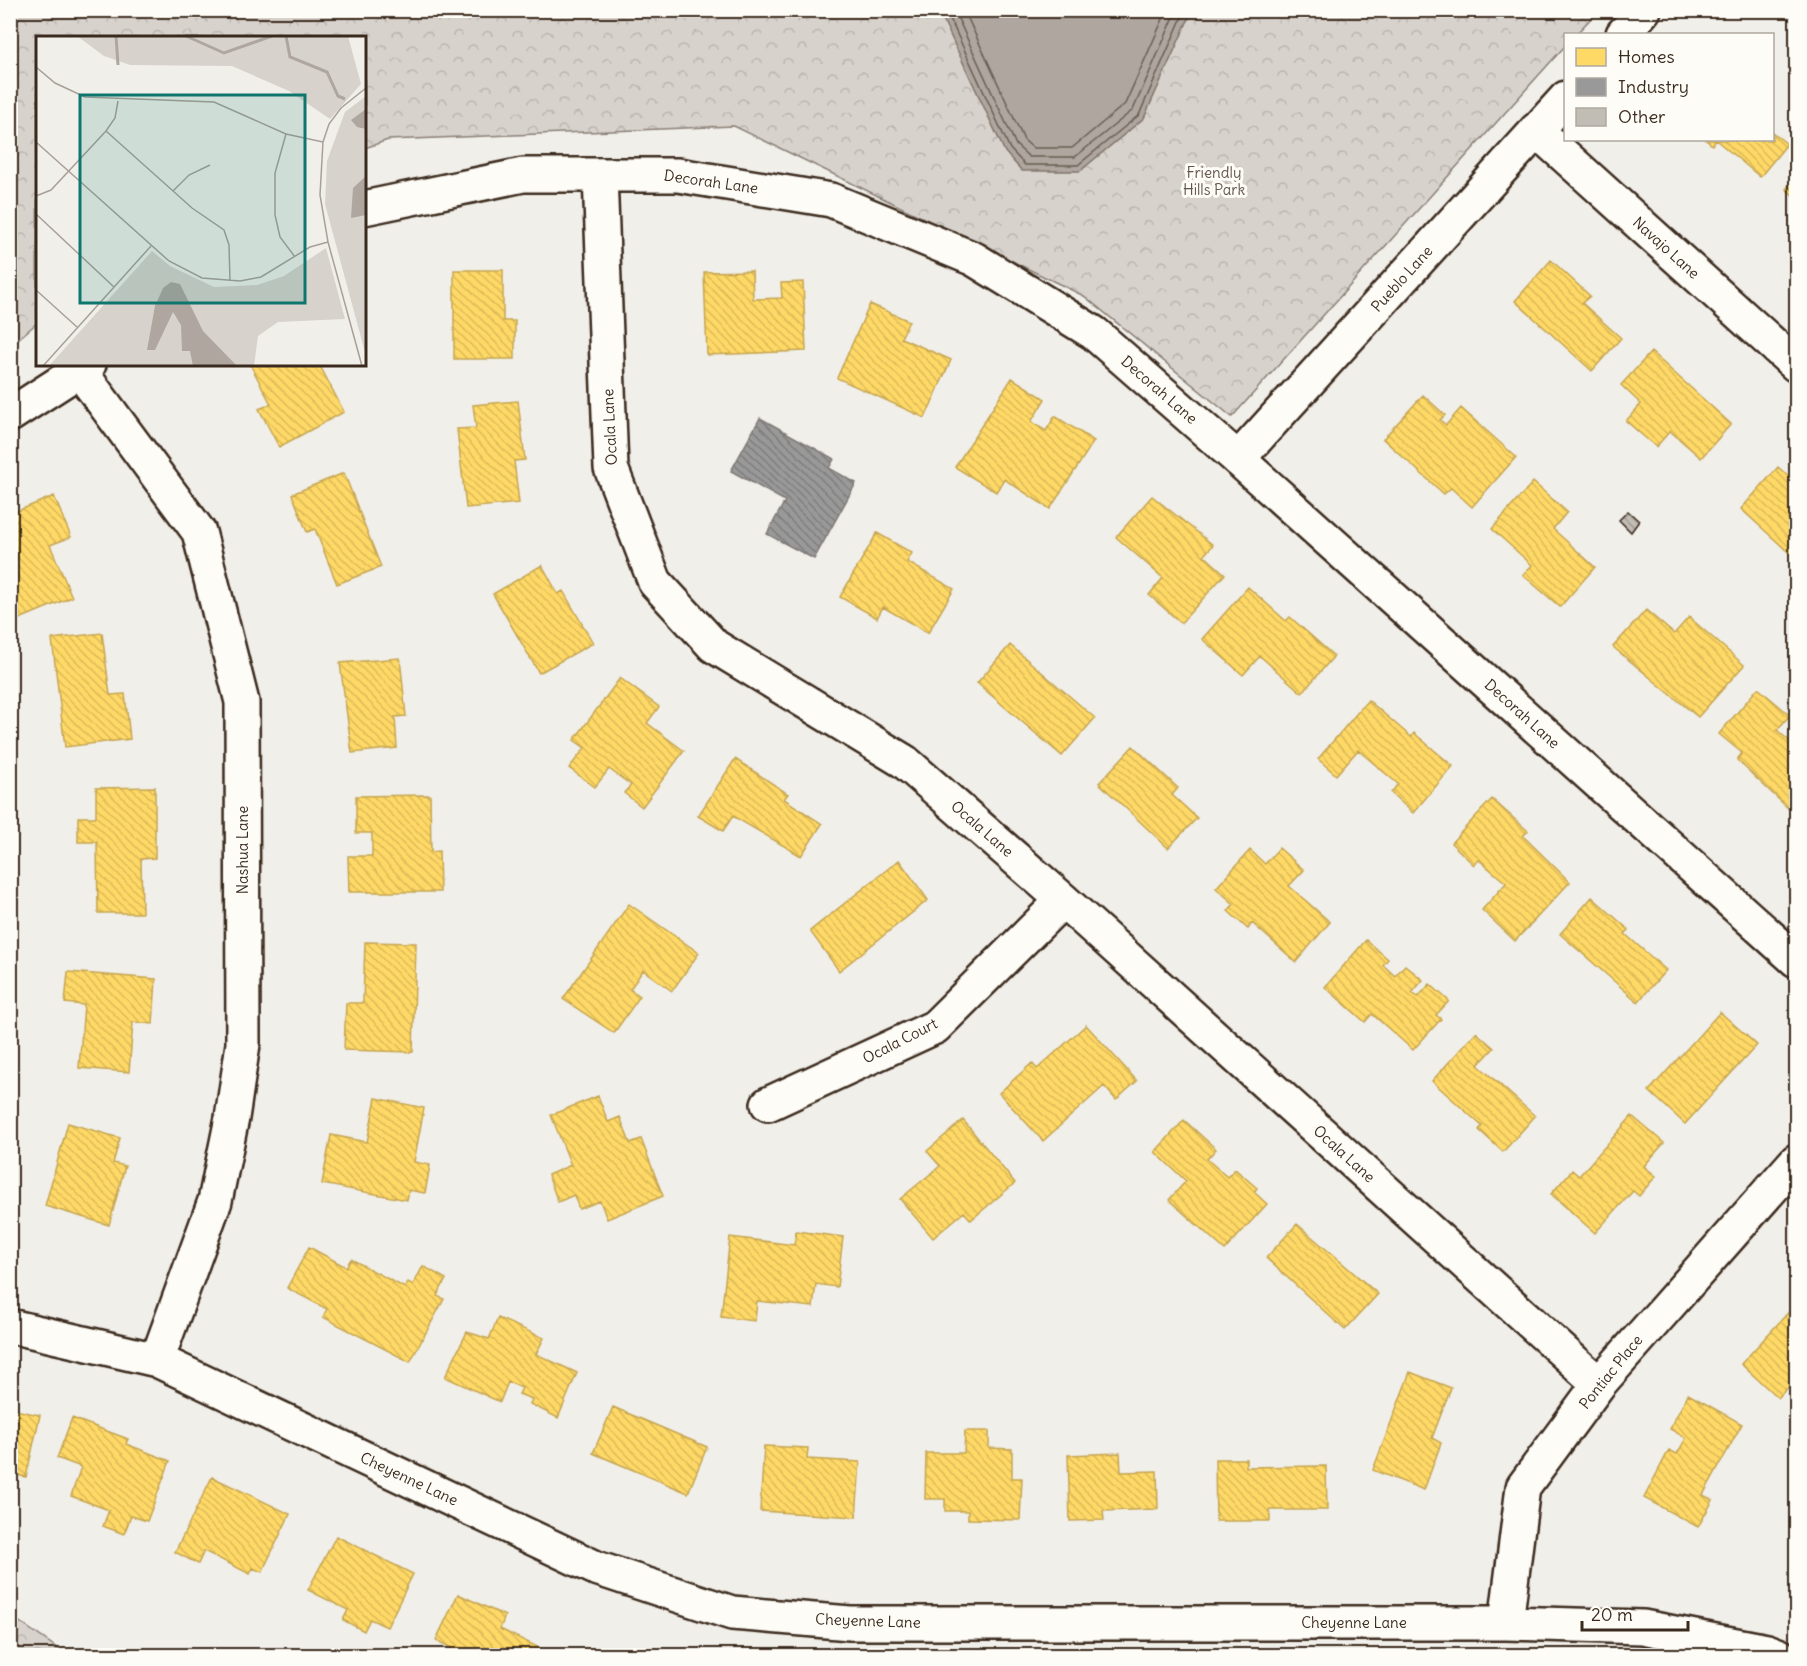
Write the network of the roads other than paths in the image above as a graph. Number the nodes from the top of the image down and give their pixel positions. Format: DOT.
graph roads {
  1 [pos="1644,10"];
  2 [pos="1624,33"];
  3 [pos="1564,100"];
  4 [pos="1536,130"];
  5 [pos="600,175"];
  6 [pos="366,208"];
  7 [pos="1797,365"];
  8 [pos="84,368"];
  9 [pos="10,415"];
  10 [pos="1238,459"];
  11 [pos="1063,900"];
  12 [pos="1797,960"];
  13 [pos="768,1104"];
  14 [pos="1797,1161"];
  15 [pos="10,1326"];
  16 [pos="157,1360"];
  17 [pos="1599,1384"];
  18 [pos="1506,1623"];
  19 [pos="1780,1656"];
  1 -- 2 [label="street"];
  3 -- 4 [label="street, Pueblo Lane"];
  4 -- 7 [label="street, Navajo Lane"];
  4 -- 10 [label="street, Pueblo Lane"];
  5 -- 6 [label="street, Decorah Lane"];
  5 -- 10 [label="street, Decorah Lane"];
  5 -- 11 [label="street, Ocala Lane"];
  8 -- 9 [label="street"];
  8 -- 16 [label="street, Nashua Lane"];
  10 -- 12 [label="street, Decorah Lane"];
  11 -- 13 [label="street, Ocala Court"];
  11 -- 17 [label="street, Ocala Lane"];
  14 -- 17 [label="street, Pontiac Place"];
  15 -- 16 [label="street, Cheyenne Lane"];
  16 -- 18 [label="street, Cheyenne Lane"];
  17 -- 18 [label="street, Pontiac Place"];
  18 -- 19 [label="street, Cheyenne Lane"];
}
